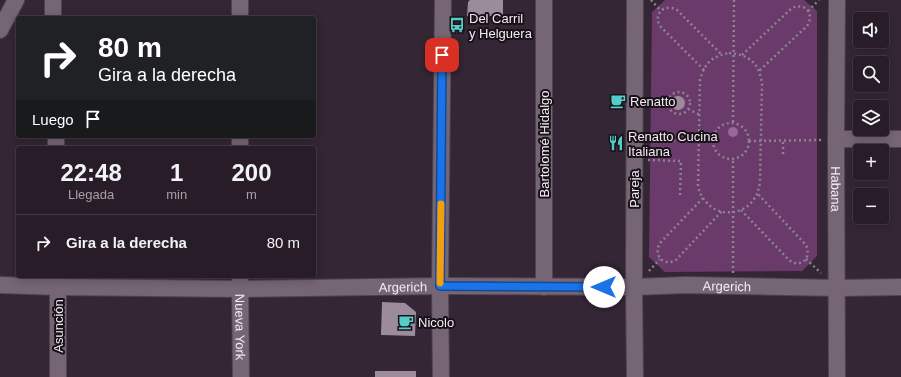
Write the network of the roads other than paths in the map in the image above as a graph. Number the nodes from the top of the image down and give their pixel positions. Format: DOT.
graph roads {
  1 [pos="16,0"];
  2 [pos="53,0"];
  3 [pos="240,0"];
  4 [pos="443,0"];
  5 [pos="544,0"];
  6 [pos="635,0"];
  7 [pos="837,0"];
  8 [pos="53,16"];
  9 [pos="240,16"];
  10 [pos="0,30"];
  11 [pos="836,139"];
  12 [pos="901,139"];
  13 [pos="58,282"];
  14 [pos="240,282"];
  15 [pos="0,285"];
  16 [pos="440,286"];
  17 [pos="544,287"];
  18 [pos="901,287"];
  19 [pos="634,288"];
  20 [pos="838,288"];
  21 [pos="58,377"];
  22 [pos="241,377"];
  23 [pos="440,377"];
  24 [pos="635,377"];
  25 [pos="838,377"];
  1 -- 10 [label="street"];
  2 -- 8 [label="street"];
  3 -- 9 [label="street"];
  4 -- 16 [label="street"];
  5 -- 17 [label="street, Bartolomé Hidalgo"];
  6 -- 19 [label="street, Pareja"];
  7 -- 11 [label="street, Habana"];
  11 -- 12 [label="street"];
  11 -- 20 [label="street, Habana"];
  13 -- 14 [label="street, Argerich"];
  13 -- 15 [label="street, Argerich"];
  13 -- 21 [label="street, Asunción"];
  14 -- 16 [label="street, Argerich"];
  14 -- 22 [label="street, Nueva York"];
  16 -- 17 [label="street, Argerich"];
  16 -- 23 [label="street"];
  17 -- 19 [label="street, Argerich"];
  18 -- 20 [label="street, Argerich"];
  19 -- 20 [label="street, Argerich"];
  19 -- 24 [label="street, Pareja"];
  20 -- 25 [label="street, Habana"];
}
